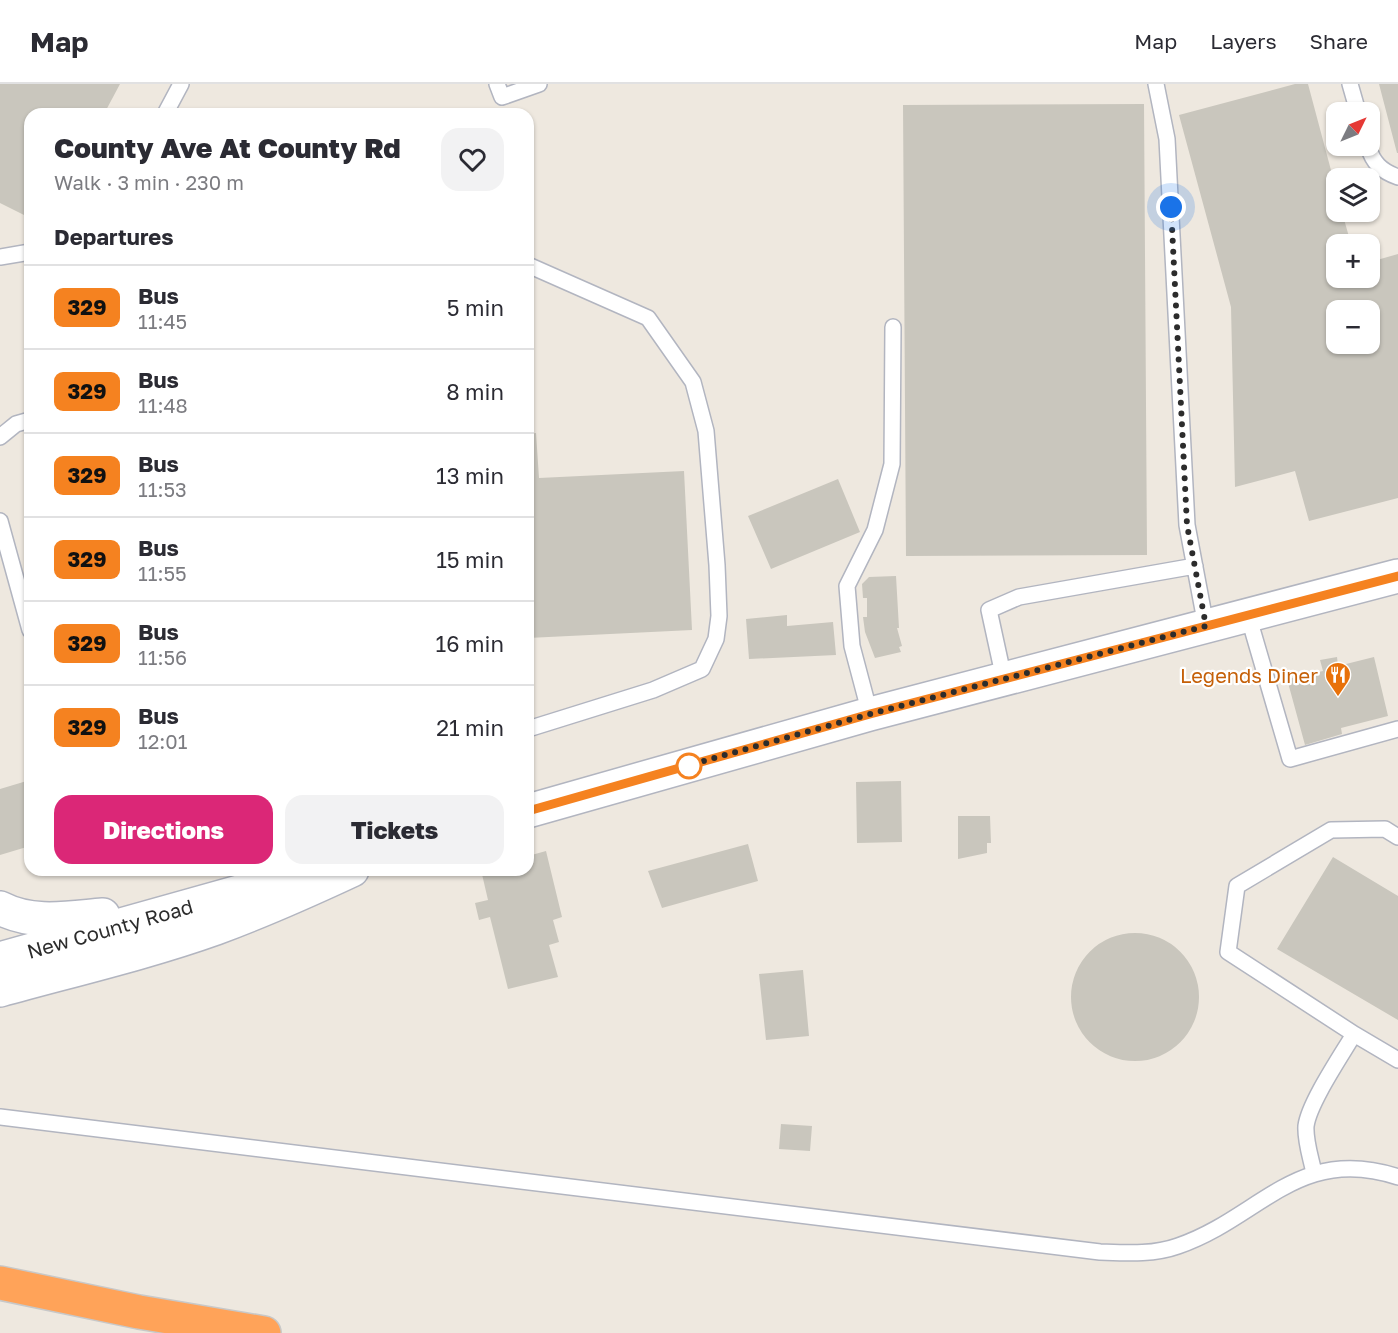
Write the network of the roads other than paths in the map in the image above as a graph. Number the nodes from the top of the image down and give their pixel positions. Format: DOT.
graph roads {
  1 [pos="181,84"];
  2 [pos="497,84"];
  3 [pos="539,84"];
  4 [pos="1156,84"];
  5 [pos="1350,84"];
  6 [pos="1355,102"];
  7 [pos="168,108"];
  8 [pos="1372,156"];
  9 [pos="1398,177"];
  10 [pos="24,253"];
  11 [pos="0,257"];
  12 [pos="534,268"];
  13 [pos="893,327"];
  14 [pos="24,422"];
  15 [pos="0,437"];
  16 [pos="0,521"];
  17 [pos="1195,566"];
  18 [pos="1398,576"];
  19 [pos="24,608"];
  20 [pos="1248,615"];
  21 [pos="1206,626"];
  22 [pos="1004,679"];
  23 [pos="870,714"];
  24 [pos="534,727"];
  25 [pos="1398,729"];
  26 [pos="534,809"];
  27 [pos="1398,837"];
  28 [pos="297,876"];
  29 [pos="339,876"];
  30 [pos="221,897"];
  31 [pos="0,908"];
  32 [pos="0,959"];
  33 [pos="0,990"];
  34 [pos="1354,1034"];
  35 [pos="1398,1060"];
  36 [pos="0,1116"];
  37 [pos="1314,1173"];
  38 [pos="1398,1177"];
  39 [pos="0,1283"];
  40 [pos="264,1333"];
  1 -- 7 [label="lane"];
  2 -- 3 [label="lane"];
  4 -- 17 [label="lane"];
  5 -- 6 [label="lane"];
  8 -- 9 [label="lane"];
  10 -- 11 [label="lane"];
  12 -- 24 [label="lane"];
  13 -- 23 [label="lane"];
  14 -- 15 [label="lane"];
  16 -- 19 [label="lane"];
  17 -- 21 [label="lane"];
  17 -- 22 [label="lane"];
  18 -- 20 [label="main road"];
  20 -- 21 [label="main road"];
  20 -- 25 [label="lane"];
  21 -- 22 [label="main road"];
  22 -- 23 [label="main road"];
  23 -- 26 [label="main road"];
  27 -- 34 [label="lane"];
  28 -- 30 [label="main road"];
  29 -- 33 [label="main road"];
  30 -- 31 [label="main road"];
  30 -- 32 [label="main road, New County Road"];
  34 -- 35 [label="lane"];
  34 -- 37 [label="lane"];
  36 -- 37 [label="lane"];
  37 -- 38 [label="lane"];
  39 -- 40 [label="highway"];
}
